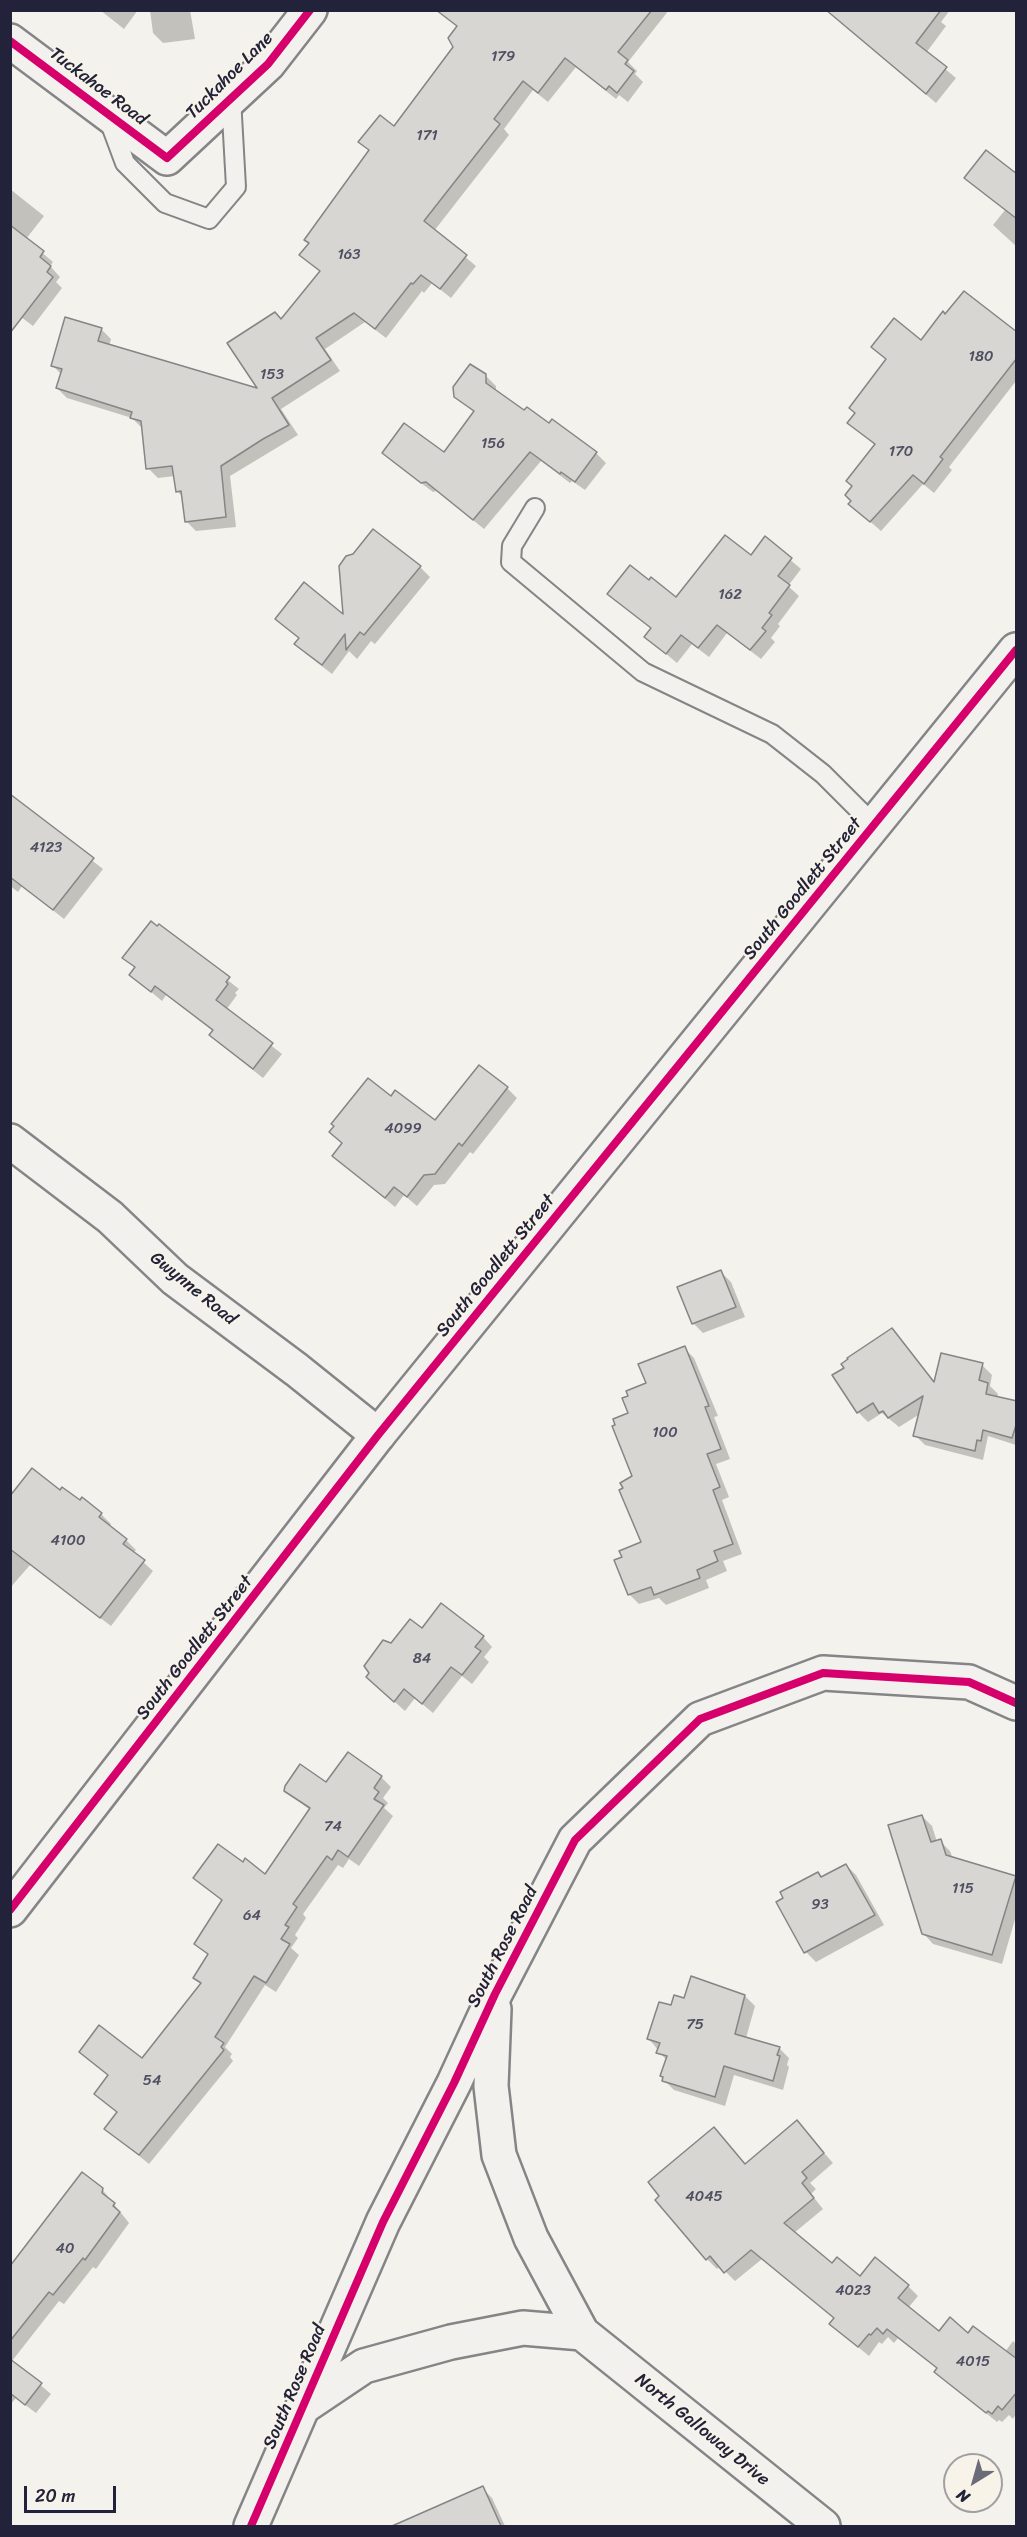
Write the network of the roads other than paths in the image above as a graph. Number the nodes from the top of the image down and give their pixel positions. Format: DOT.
graph roads {
  1 [pos="310,10"];
  2 [pos="10,40"];
  3 [pos="231,98"];
  4 [pos="106,113"];
  5 [pos="167,158"];
  6 [pos="535,508"];
  7 [pos="1017,650"];
  8 [pos="874,825"];
  9 [pos="10,1141"];
  10 [pos="378,1435"];
  11 [pos="1017,1703"];
  12 [pos="10,1910"];
  13 [pos="495,1994"];
  14 [pos="582,2333"];
  15 [pos="303,2408"];
  16 [pos="251,2526"];
  17 [pos="823,2526"];
  1 -- 3 [label="street, Tuckahoe Lane"];
  2 -- 4 [label="street, Tuckahoe Road"];
  3 -- 4 [label="lane"];
  3 -- 5 [label="street, Tuckahoe Lane"];
  4 -- 5 [label="street, Tuckahoe Road"];
  6 -- 8 [label="lane"];
  7 -- 8 [label="street, South Goodlett Street"];
  8 -- 10 [label="street, South Goodlett Street"];
  9 -- 10 [label="street, Gwynne Road"];
  10 -- 12 [label="street, South Goodlett Street"];
  11 -- 13 [label="street, South Rose Road"];
  13 -- 14 [label="street, North Galloway Drive"];
  13 -- 15 [label="street, South Rose Road"];
  14 -- 15 [label="street"];
  14 -- 17 [label="street, North Galloway Drive"];
  15 -- 16 [label="street, South Rose Road"];
}
